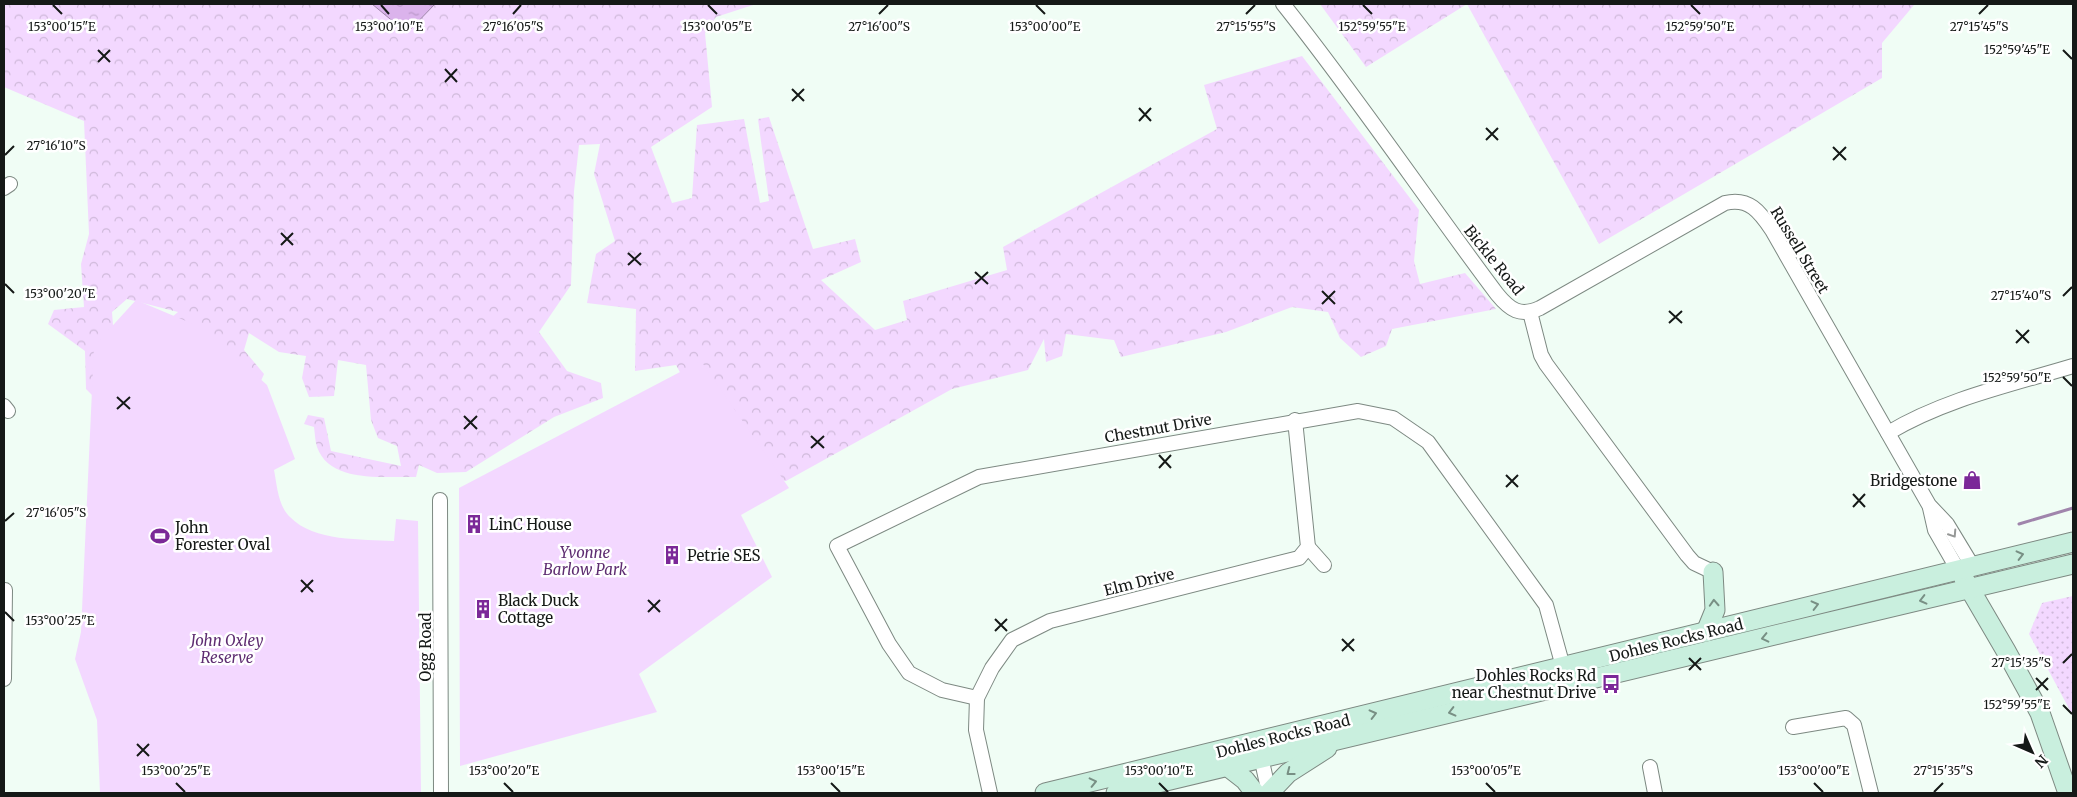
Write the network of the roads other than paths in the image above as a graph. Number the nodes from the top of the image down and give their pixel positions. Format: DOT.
graph roads {
  1 [pos="1284,4"];
  2 [pos="1530,312"];
  3 [pos="2073,366"];
  4 [pos="1295,420"];
  5 [pos="1888,433"];
  6 [pos="440,500"];
  7 [pos="2073,542"];
  8 [pos="1308,547"];
  9 [pos="2073,564"];
  10 [pos="1324,566"];
  11 [pos="1966,569"];
  12 [pos="1713,572"];
  13 [pos="1977,587"];
  14 [pos="5,590"];
  15 [pos="1706,632"];
  16 [pos="1565,675"];
  17 [pos="4,679"];
  18 [pos="977,698"];
  19 [pos="1793,727"];
  20 [pos="1346,737"];
  21 [pos="1260,750"];
  22 [pos="1227,766"];
  23 [pos="1650,768"];
  24 [pos="2073,768"];
  25 [pos="442,793"];
  26 [pos="990,793"];
  27 [pos="1045,793"];
  28 [pos="1116,793"];
  29 [pos="1255,793"];
  30 [pos="1269,793"];
  31 [pos="1655,793"];
  32 [pos="1871,793"];
  33 [pos="2068,793"];
  1 -- 2 [label="street, Bickle Road"];
  2 -- 5 [label="street, Russell Street"];
  2 -- 12 [label="street, Bickle Road"];
  3 -- 5 [label="street"];
  4 -- 8 [label="street"];
  4 -- 16 [label="street, Chestnut Drive"];
  4 -- 18 [label="street, Chestnut Drive"];
  5 -- 11 [label="street, Russell Street"];
  6 -- 25 [label="street, Ogg Road"];
  11 -- 7 [label="main road, Dohles Rocks Road, one-way"];
  8 -- 10 [label="street"];
  8 -- 18 [label="street, Elm Drive"];
  9 -- 13 [label="main road, Dohles Rocks Road"];
  11 -- 13 [label="main road"];
  15 -- 11 [label="main road, Dohles Rocks Road, one-way"];
  15 -- 12 [label="main road, one-way"];
  13 -- 16 [label="main road, Dohles Rocks Road, one-way"];
  13 -- 24 [label="main road"];
  13 -- 33 [label="main road"];
  14 -- 17 [label="street"];
  15 -- 16 [label="main road, Dohles Rocks Road"];
  16 -- 20 [label="main road, Dohles Rocks Road, one-way"];
  21 -- 16 [label="main road, Dohles Rocks Road, one-way"];
  18 -- 26 [label="street, Elm Drive"];
  19 -- 32 [label="street"];
  20 -- 21 [label="main road, Dohles Rocks Road"];
  20 -- 30 [label="main road, one-way"];
  21 -- 22 [label="main road, Dohles Rocks Road"];
  27 -- 21 [label="main road, Dohles Rocks Road, one-way"];
  21 -- 30 [label="street"];
  22 -- 28 [label="main road, Dohles Rocks Road"];
  22 -- 29 [label="main road"];
  23 -- 31 [label="street"];
}
